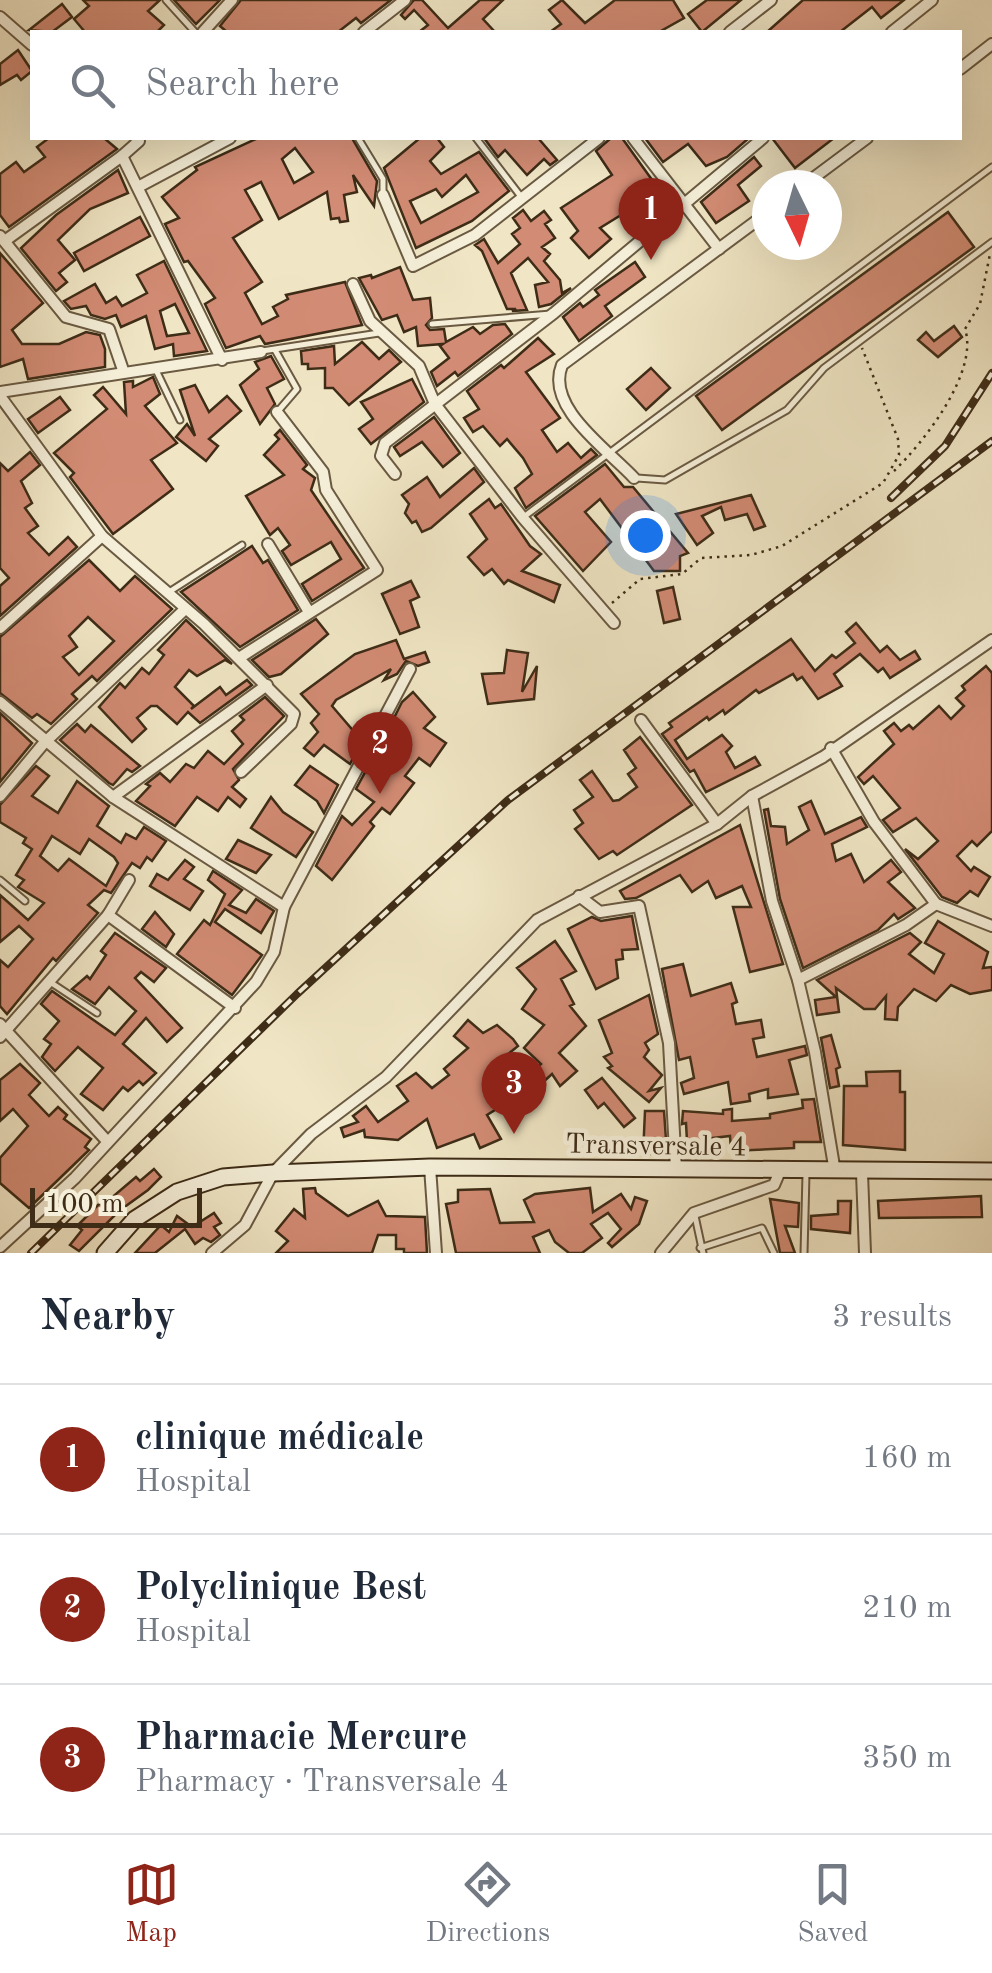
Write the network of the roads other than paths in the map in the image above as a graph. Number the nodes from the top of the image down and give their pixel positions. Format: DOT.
graph roads {
  1 [pos="166,0"];
  2 [pos="232,0"];
  3 [pos="405,0"];
  4 [pos="771,0"];
  5 [pos="932,0"];
  6 [pos="3,24"];
  7 [pos="193,30"];
  8 [pos="205,30"];
  9 [pos="367,30"];
  10 [pos="733,30"];
  11 [pos="894,30"];
  12 [pos="30,44"];
  13 [pos="992,44"];
  14 [pos="962,67"];
  15 [pos="138,140"];
  16 [pos="226,140"];
  17 [pos="359,140"];
  18 [pos="478,140"];
  19 [pos="596,140"];
  20 [pos="634,140"];
  21 [pos="761,140"];
  22 [pos="865,140"];
  23 [pos="122,156"];
  24 [pos="992,167"];
  25 [pos="824,170"];
  26 [pos="138,187"];
  27 [pos="383,195"];
  28 [pos="522,198"];
  29 [pos="682,204"];
  30 [pos="752,223"];
  31 [pos="3,238"];
  32 [pos="992,243"];
  33 [pos="719,248"];
  34 [pos="353,284"];
  35 [pos="554,313"];
  36 [pos="432,324"];
  37 [pos="382,332"];
  38 [pos="275,350"];
  39 [pos="261,352"];
  40 [pos="222,360"];
  41 [pos="155,368"];
  42 [pos="122,370"];
  43 [pos="0,394"];
  44 [pos="436,404"];
  45 [pos="277,412"];
  46 [pos="180,420"];
  47 [pos="609,451"];
  48 [pos="395,474"];
  49 [pos="634,478"];
  50 [pos="523,518"];
  51 [pos="102,536"];
  52 [pos="268,544"];
  53 [pos="242,545"];
  54 [pos="166,594"];
  55 [pos="184,610"];
  56 [pos="310,612"];
  57 [pos="610,619"];
  58 [pos="0,628"];
  59 [pos="992,640"];
  60 [pos="238,658"];
  61 [pos="410,669"];
  62 [pos="267,686"];
  63 [pos="0,702"];
  64 [pos="642,720"];
  65 [pos="44,744"];
  66 [pos="831,748"];
  67 [pos="241,772"];
  68 [pos="0,796"];
  69 [pos="752,796"];
  70 [pos="113,797"];
  71 [pos="717,824"];
  72 [pos="0,880"];
  73 [pos="128,880"];
  74 [pos="579,896"];
  75 [pos="25,901"];
  76 [pos="936,904"];
  77 [pos="284,907"];
  78 [pos="108,914"];
  79 [pos="992,926"];
  80 [pos="798,980"];
  81 [pos="50,982"];
  82 [pos="235,1008"];
  83 [pos="97,1013"];
  84 [pos="2,1031"];
  85 [pos="106,1140"];
  86 [pos="430,1167"];
  87 [pos="676,1168"];
  88 [pos="780,1170"];
  89 [pos="806,1171"];
  90 [pos="992,1171"];
  91 [pos="835,1172"];
  92 [pos="272,1173"];
  93 [pos="862,1173"];
  94 [pos="694,1213"];
  95 [pos="0,1247"];
  96 [pos="702,1251"];
  97 [pos="105,1253"];
  98 [pos="212,1253"];
  99 [pos="436,1253"];
  100 [pos="661,1253"];
  101 [pos="774,1253"];
  102 [pos="804,1253"];
  103 [pos="866,1253"];
  1 -- 7 [label="lane"];
  2 -- 8 [label="street"];
  3 -- 9 [label="street"];
  4 -- 10 [label="street"];
  5 -- 11 [label="street"];
  6 -- 12 [label="street"];
  13 -- 14 [label="street"];
  15 -- 23 [label="street"];
  16 -- 26 [label="street"];
  17 -- 27 [label="lane"];
  18 -- 28 [label="lane"];
  19 -- 28 [label="street"];
  20 -- 29 [label="street"];
  21 -- 29 [label="street"];
  22 -- 25 [label="street"];
  23 -- 26 [label="street"];
  23 -- 31 [label="street"];
  24 -- 47 [label="lane"];
  26 -- 40 [label="street"];
  27 -- 28 [label="street"];
  29 -- 33 [label="street"];
  29 -- 35 [label="street"];
  30 -- 33 [label="street"];
  31 -- 42 [label="street"];
  32 -- 49 [label="lane"];
  33 -- 47 [label="street"];
  34 -- 37 [label="street"];
  35 -- 36 [label="lane"];
  35 -- 44 [label="street"];
  37 -- 38 [label="lane"];
  37 -- 44 [label="street"];
  38 -- 39 [label="lane"];
  38 -- 45 [label="lane"];
  39 -- 40 [label="street"];
  40 -- 41 [label="street"];
  41 -- 42 [label="street"];
  41 -- 46 [label="lane"];
  42 -- 43 [label="street"];
  43 -- 51 [label="street"];
  44 -- 48 [label="street"];
  44 -- 50 [label="street"];
  45 -- 56 [label="street"];
  47 -- 49 [label="street"];
  47 -- 50 [label="lane"];
  50 -- 57 [label="street"];
  51 -- 54 [label="street"];
  51 -- 58 [label="street"];
  52 -- 56 [label="street"];
  53 -- 54 [label="lane"];
  54 -- 55 [label="street"];
  55 -- 60 [label="street"];
  55 -- 65 [label="street"];
  56 -- 60 [label="street"];
  59 -- 66 [label="street"];
  60 -- 62 [label="street"];
  61 -- 77 [label="street"];
  62 -- 67 [label="street"];
  62 -- 70 [label="street"];
  63 -- 65 [label="street"];
  64 -- 71 [label="street"];
  65 -- 68 [label="street"];
  65 -- 70 [label="street"];
  66 -- 69 [label="street"];
  66 -- 76 [label="street"];
  69 -- 71 [label="street"];
  69 -- 80 [label="street"];
  70 -- 77 [label="street"];
  71 -- 74 [label="street"];
  72 -- 75 [label="lane"];
  73 -- 78 [label="street"];
  74 -- 87 [label="street"];
  74 -- 92 [label="street"];
  76 -- 79 [label="street"];
  76 -- 80 [label="street"];
  77 -- 82 [label="street"];
  78 -- 81 [label="street"];
  78 -- 82 [label="street"];
  80 -- 91 [label="street"];
  81 -- 83 [label="lane"];
  81 -- 84 [label="street"];
  82 -- 85 [label="street"];
  84 -- 85 [label="street"];
  85 -- 95 [label="street"];
  86 -- 87 [label="main road, Transversale 4"];
  86 -- 92 [label="main road, Transversale 4"];
  86 -- 99 [label="street"];
  87 -- 88 [label="main road, Transversale 4"];
  88 -- 89 [label="main road, Transversale 4"];
  88 -- 94 [label="street"];
  89 -- 91 [label="main road, Transversale 4"];
  89 -- 102 [label="lane"];
  90 -- 93 [label="main road, Transversale 4"];
  91 -- 93 [label="main road, Transversale 4"];
  92 -- 97 [label="main road, Transversale 4"];
  92 -- 98 [label="street"];
  93 -- 103 [label="street"];
  94 -- 96 [label="lane"];
  94 -- 100 [label="street"];
  96 -- 101 [label="lane"];
}
